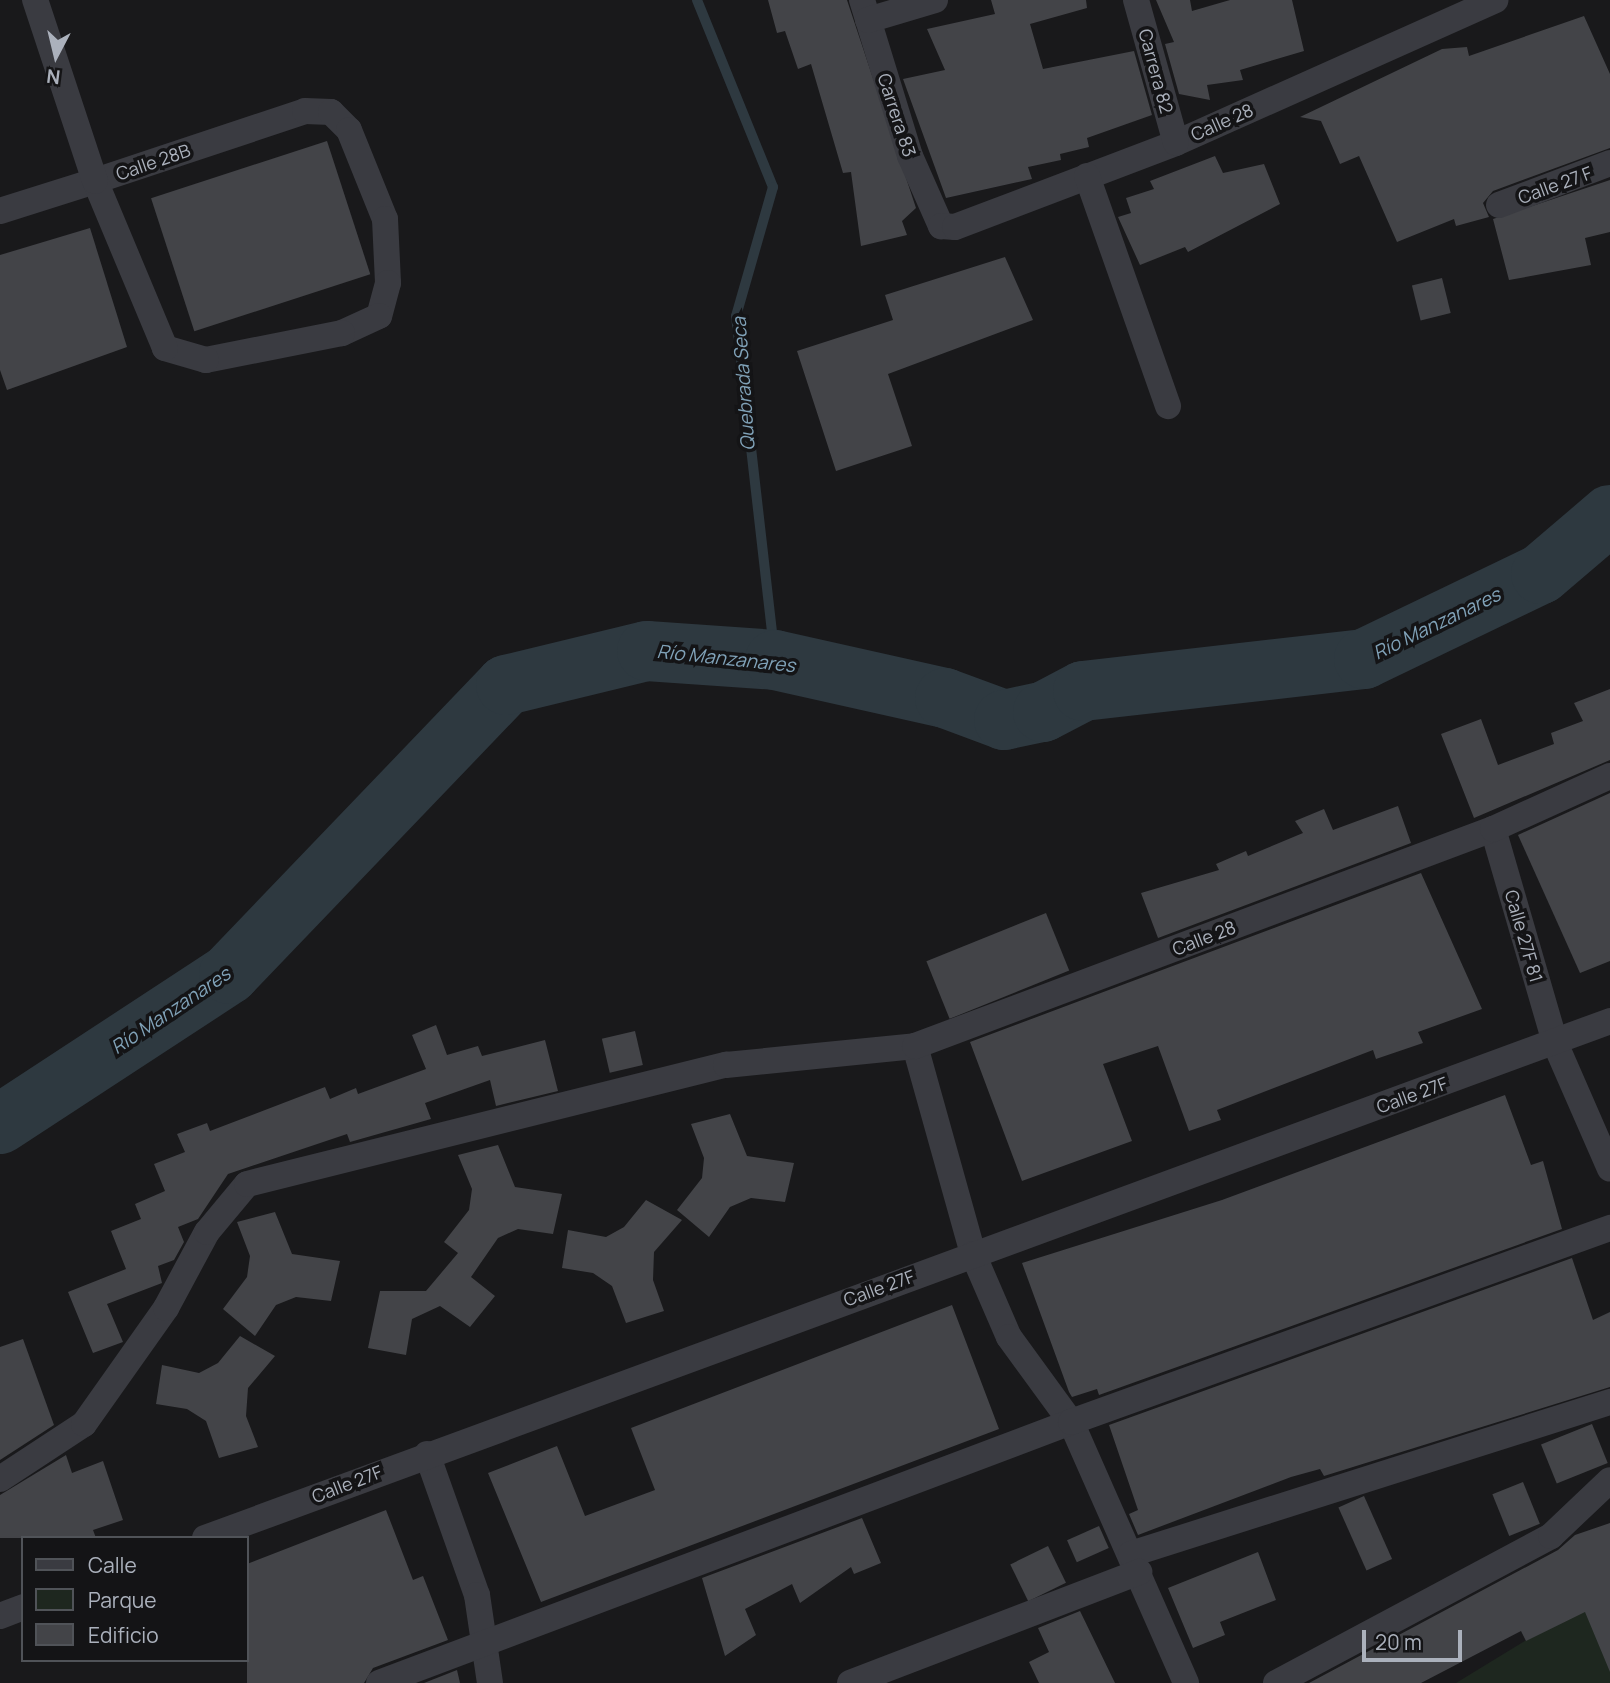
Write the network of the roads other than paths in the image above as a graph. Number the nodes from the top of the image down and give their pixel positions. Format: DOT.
graph roads {
  1 [pos="35,0"];
  2 [pos="935,0"];
  3 [pos="1136,0"];
  4 [pos="1496,0"];
  5 [pos="865,10"];
  6 [pos="1176,143"];
  7 [pos="1610,163"];
  8 [pos="1087,176"];
  9 [pos="95,181"];
  10 [pos="1499,205"];
  11 [pos="0,211"];
  12 [pos="941,226"];
  13 [pos="1168,405"];
  14 [pos="1610,776"];
  15 [pos="1493,829"];
  16 [pos="1610,1021"];
  17 [pos="1555,1043"];
  18 [pos="915,1046"];
  19 [pos="1610,1170"];
  20 [pos="1610,1228"];
  21 [pos="973,1254"];
  22 [pos="1610,1402"];
  23 [pos="1071,1422"];
  24 [pos="427,1454"];
  25 [pos="0,1479"];
  26 [pos="1610,1480"];
  27 [pos="210,1536"];
  28 [pos="1135,1563"];
  29 [pos="21,1608"];
  30 [pos="0,1616"];
  31 [pos="483,1644"];
  32 [pos="379,1683"];
  33 [pos="490,1683"];
  34 [pos="850,1683"];
  35 [pos="1186,1683"];
  36 [pos="1276,1683"];
  1 -- 9 [label="street"];
  2 -- 5 [label="street"];
  3 -- 6 [label="street, Carrera 82"];
  4 -- 6 [label="street, Calle 28"];
  5 -- 12 [label="street, Carrera 83"];
  6 -- 8 [label="street, Calle 28"];
  7 -- 10 [label="street, Calle 27 F"];
  8 -- 12 [label="street, Calle 28"];
  8 -- 13 [label="street"];
  9 -- 9 [label="street, Calle 28B"];
  9 -- 11 [label="street, Calle 28B"];
  14 -- 15 [label="street, Calle 28"];
  15 -- 17 [label="street, Calle 27F 81"];
  15 -- 18 [label="street, Calle 28"];
  16 -- 17 [label="street, Calle 27F"];
  17 -- 19 [label="street, Calle 27F 81"];
  17 -- 21 [label="street, Calle 27F"];
  18 -- 21 [label="street"];
  18 -- 25 [label="street, Calle 28"];
  20 -- 23 [label="street"];
  21 -- 23 [label="street"];
  21 -- 24 [label="street, Calle 27F"];
  22 -- 28 [label="street"];
  23 -- 28 [label="street"];
  23 -- 31 [label="street"];
  24 -- 27 [label="street, Calle 27F"];
  24 -- 31 [label="street"];
  26 -- 36 [label="street"];
  28 -- 34 [label="street"];
  28 -- 35 [label="street"];
  29 -- 30 [label="street"];
  31 -- 32 [label="street"];
  31 -- 33 [label="street"];
}
